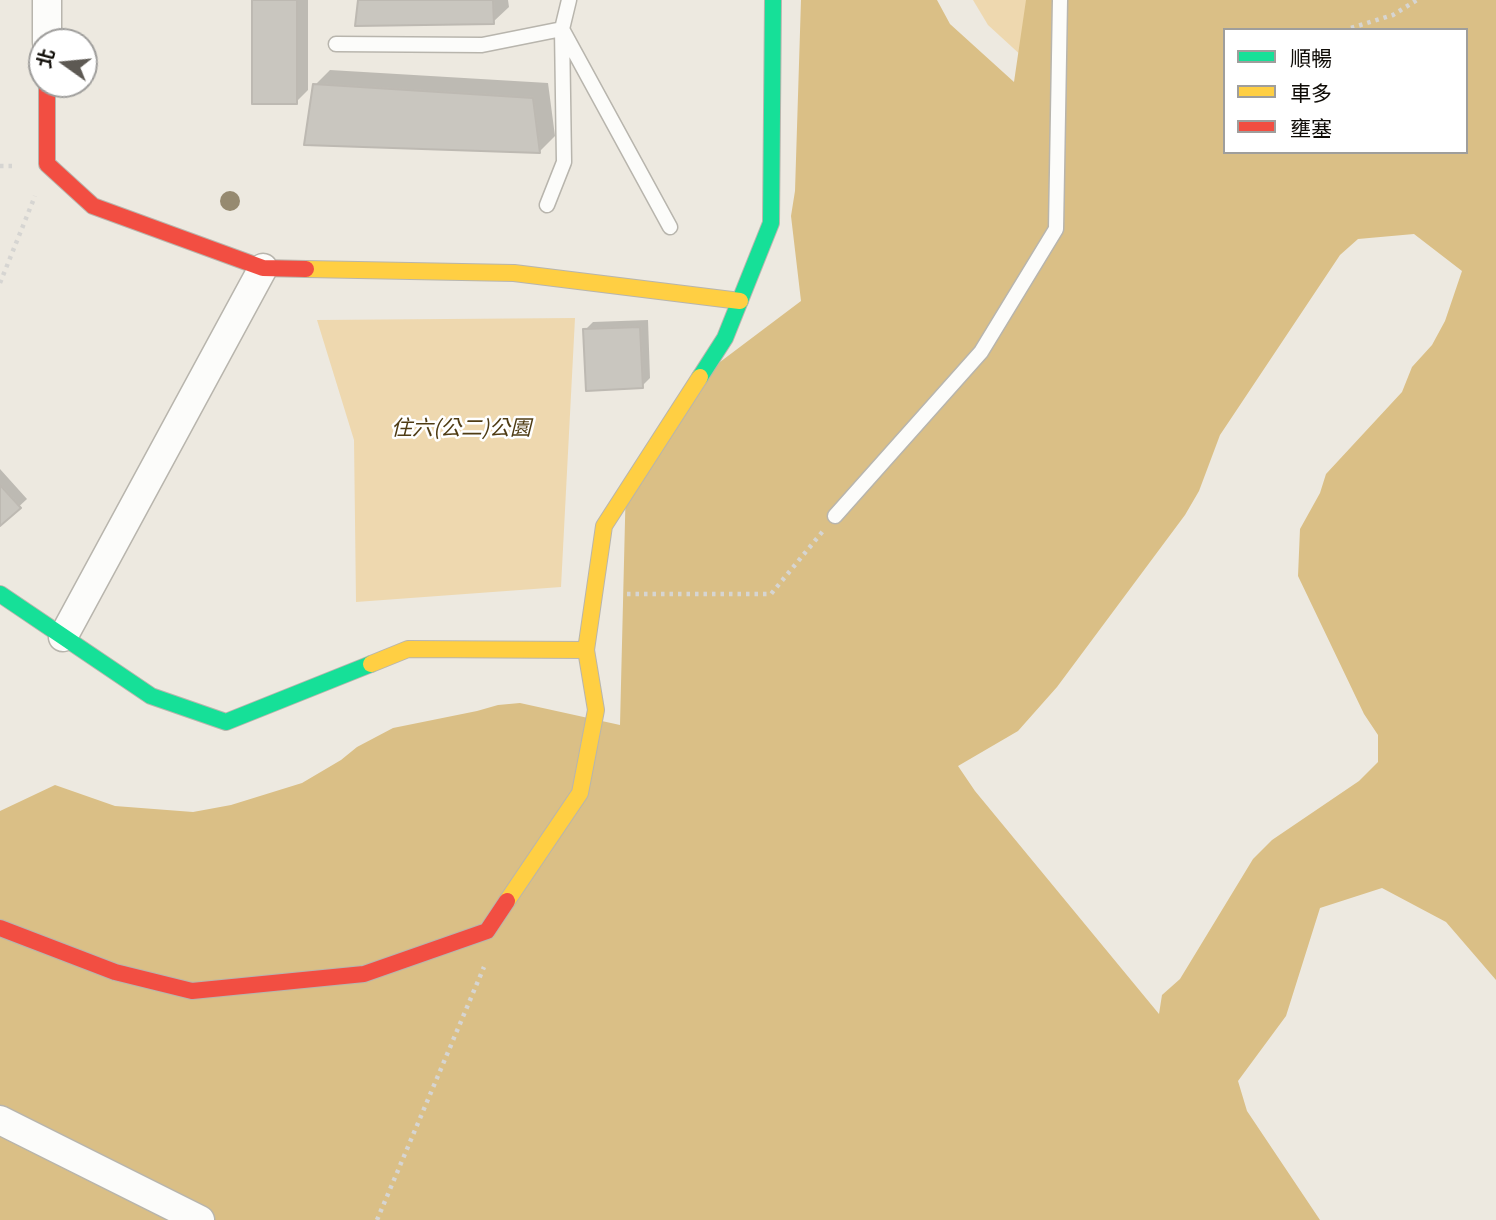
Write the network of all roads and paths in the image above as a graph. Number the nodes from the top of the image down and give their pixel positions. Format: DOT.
graph roads {
  1 [pos="47,0"];
  2 [pos="569,0"];
  3 [pos="772,0"];
  4 [pos="1060,0"];
  5 [pos="1417,0"];
  6 [pos="47,28"];
  7 [pos="1351,28"];
  8 [pos="562,29"];
  9 [pos="336,44"];
  10 [pos="47,98"];
  11 [pos="47,164"];
  12 [pos="547,205"];
  13 [pos="670,227"];
  14 [pos="264,268"];
  15 [pos="0,283"];
  16 [pos="740,300"];
  17 [pos="835,516"];
  18 [pos="0,594"];
  19 [pos="594,594"];
  20 [pos="63,637"];
  21 [pos="586,650"];
  22 [pos="0,928"];
  23 [pos="488,958"];
  24 [pos="0,1120"];
  25 [pos="200,1220"];
  26 [pos="377,1220"];
  1 -- 6 [label="street"];
  2 -- 8 [label="lane"];
  3 -- 16 [label="street"];
  4 -- 17 [label="lane"];
  5 -- 7 [label="path"];
  8 -- 9 [label="lane"];
  8 -- 12 [label="lane"];
  8 -- 13 [label="lane"];
  10 -- 11 [label="street"];
  11 -- 14 [label="street"];
  11 -- 15 [label="path"];
  14 -- 16 [label="street"];
  14 -- 20 [label="street"];
  16 -- 19 [label="street"];
  17 -- 19 [label="path"];
  18 -- 20 [label="street"];
  19 -- 21 [label="street"];
  20 -- 21 [label="street"];
  21 -- 22 [label="street"];
  23 -- 26 [label="path"];
  24 -- 25 [label="street"];
}
